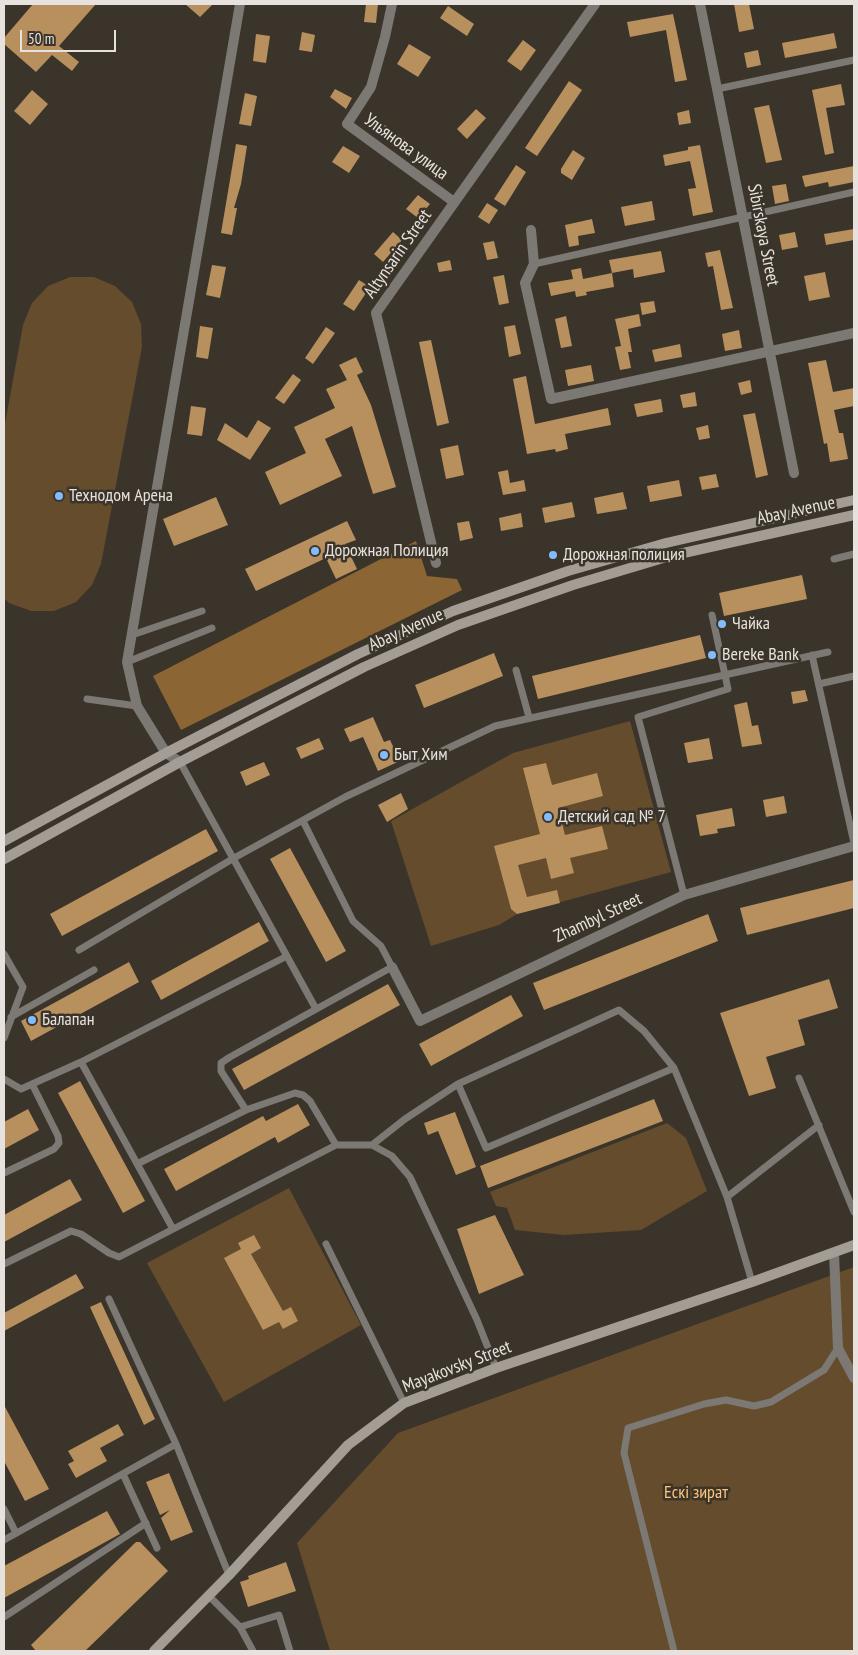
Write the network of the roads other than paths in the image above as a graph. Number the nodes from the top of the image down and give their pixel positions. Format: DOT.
graph roads {
  1 [pos="240,4"];
  2 [pos="392,4"];
  3 [pos="595,4"];
  4 [pos="700,4"];
  5 [pos="854,60"];
  6 [pos="718,89"];
  7 [pos="854,192"];
  8 [pos="454,202"];
  9 [pos="743,217"];
  10 [pos="531,230"];
  11 [pos="534,264"];
  12 [pos="854,333"];
  13 [pos="770,352"];
  14 [pos="794,473"];
  15 [pos="854,500"];
  16 [pos="854,515"];
  17 [pos="854,554"];
  18 [pos="834,559"];
  19 [pos="436,563"];
  20 [pos="202,611"];
  21 [pos="712,615"];
  22 [pos="212,628"];
  23 [pos="132,635"];
  24 [pos="828,652"];
  25 [pos="812,655"];
  26 [pos="127,662"];
  27 [pos="516,670"];
  28 [pos="724,675"];
  29 [pos="854,676"];
  30 [pos="819,684"];
  31 [pos="87,699"];
  32 [pos="137,706"];
  33 [pos="529,717"];
  34 [pos="166,753"];
  35 [pos="180,762"];
  36 [pos="303,821"];
  37 [pos="4,841"];
  38 [pos="854,845"];
  39 [pos="234,858"];
  40 [pos="4,859"];
  41 [pos="684,895"];
  42 [pos="79,950"];
  43 [pos="4,954"];
  44 [pos="287,956"];
  45 [pos="392,967"];
  46 [pos="94,970"];
  47 [pos="316,1009"];
  48 [pos="11,1017"];
  49 [pos="4,1038"];
  50 [pos="81,1062"];
  51 [pos="674,1068"];
  52 [pos="4,1078"];
  53 [pos="799,1078"];
  54 [pos="32,1084"];
  55 [pos="458,1084"];
  56 [pos="246,1110"];
  57 [pos="819,1126"];
  58 [pos="336,1144"];
  59 [pos="372,1145"];
  60 [pos="137,1164"];
  61 [pos="4,1173"];
  62 [pos="727,1197"];
  63 [pos="854,1212"];
  64 [pos="173,1229"];
  65 [pos="326,1244"];
  66 [pos="854,1245"];
  67 [pos="834,1253"];
  68 [pos="4,1264"];
  69 [pos="752,1282"];
  70 [pos="110,1299"];
  71 [pos="838,1348"];
  72 [pos="496,1368"];
  73 [pos="854,1378"];
  74 [pos="404,1403"];
  75 [pos="176,1444"];
  76 [pos="123,1474"];
  77 [pos="4,1509"];
  78 [pos="146,1523"];
  79 [pos="16,1533"];
  80 [pos="4,1540"];
  81 [pos="157,1548"];
  82 [pos="229,1575"];
  83 [pos="209,1596"];
  84 [pos="4,1617"];
  85 [pos="240,1628"];
  86 [pos="250,1650"];
  87 [pos="154,1651"];
  88 [pos="290,1651"];
  89 [pos="674,1651"];
  1 -- 23 [label="street"];
  2 -- 8 [label="street, Ульянова улица"];
  3 -- 8 [label="street, Altynsarin Street"];
  4 -- 6 [label="street, Sibirskaya Street"];
  5 -- 6 [label="lane"];
  6 -- 9 [label="street, Sibirskaya Street"];
  7 -- 9 [label="lane"];
  8 -- 19 [label="street, Altynsarin Street"];
  9 -- 11 [label="lane"];
  9 -- 13 [label="street, Sibirskaya Street"];
  10 -- 11 [label="street"];
  11 -- 13 [label="street"];
  12 -- 13 [label="street"];
  13 -- 14 [label="street, Sibirskaya Street"];
  15 -- 34 [label="main road, Abay Avenue"];
  16 -- 35 [label="main road, Abay Avenue"];
  17 -- 18 [label="lane"];
  20 -- 23 [label="lane"];
  21 -- 28 [label="lane"];
  22 -- 26 [label="lane"];
  23 -- 26 [label="street"];
  24 -- 25 [label="lane"];
  25 -- 28 [label="lane"];
  25 -- 30 [label="lane"];
  26 -- 32 [label="street"];
  27 -- 33 [label="lane"];
  28 -- 33 [label="lane"];
  28 -- 41 [label="lane"];
  29 -- 30 [label="lane"];
  30 -- 38 [label="lane"];
  31 -- 32 [label="lane"];
  32 -- 34 [label="street"];
  33 -- 36 [label="lane"];
  34 -- 35 [label="street"];
  34 -- 37 [label="main road, Abay Avenue"];
  35 -- 39 [label="lane"];
  35 -- 40 [label="main road, Abay Avenue"];
  36 -- 39 [label="lane"];
  36 -- 45 [label="lane"];
  38 -- 41 [label="street, Zhambyl Street"];
  39 -- 42 [label="lane"];
  39 -- 44 [label="lane"];
  41 -- 45 [label="street, Zhambyl Street"];
  43 -- 48 [label="lane"];
  44 -- 47 [label="lane"];
  44 -- 50 [label="lane"];
  45 -- 47 [label="lane"];
  46 -- 48 [label="lane"];
  47 -- 56 [label="lane"];
  48 -- 49 [label="lane"];
  50 -- 54 [label="lane"];
  50 -- 60 [label="lane"];
  51 -- 55 [label="lane"];
  51 -- 55 [label="lane"];
  51 -- 62 [label="lane"];
  52 -- 54 [label="lane"];
  53 -- 57 [label="lane"];
  54 -- 61 [label="lane"];
  55 -- 59 [label="lane"];
  56 -- 58 [label="lane"];
  56 -- 60 [label="lane"];
  57 -- 62 [label="lane"];
  57 -- 63 [label="lane"];
  58 -- 59 [label="lane"];
  58 -- 64 [label="lane"];
  59 -- 72 [label="lane"];
  60 -- 64 [label="lane"];
  62 -- 69 [label="lane"];
  64 -- 68 [label="lane"];
  65 -- 74 [label="lane"];
  66 -- 67 [label="main road, Mayakovsky Street"];
  67 -- 69 [label="main road, Mayakovsky Street"];
  67 -- 71 [label="street"];
  69 -- 72 [label="main road, Mayakovsky Street"];
  70 -- 75 [label="lane"];
  71 -- 73 [label="street"];
  71 -- 89 [label="lane"];
  72 -- 74 [label="main road, Mayakovsky Street"];
  74 -- 82 [label="main road, Mayakovsky Street"];
  75 -- 76 [label="lane"];
  75 -- 82 [label="lane"];
  76 -- 78 [label="lane"];
  76 -- 79 [label="lane"];
  77 -- 79 [label="lane"];
  78 -- 81 [label="lane"];
  78 -- 84 [label="lane"];
  79 -- 80 [label="lane"];
  82 -- 83 [label="main road, Mayakovsky Street"];
  83 -- 85 [label="lane"];
  83 -- 87 [label="main road, Mayakovsky Street"];
  85 -- 86 [label="lane"];
  85 -- 88 [label="lane"];
}
